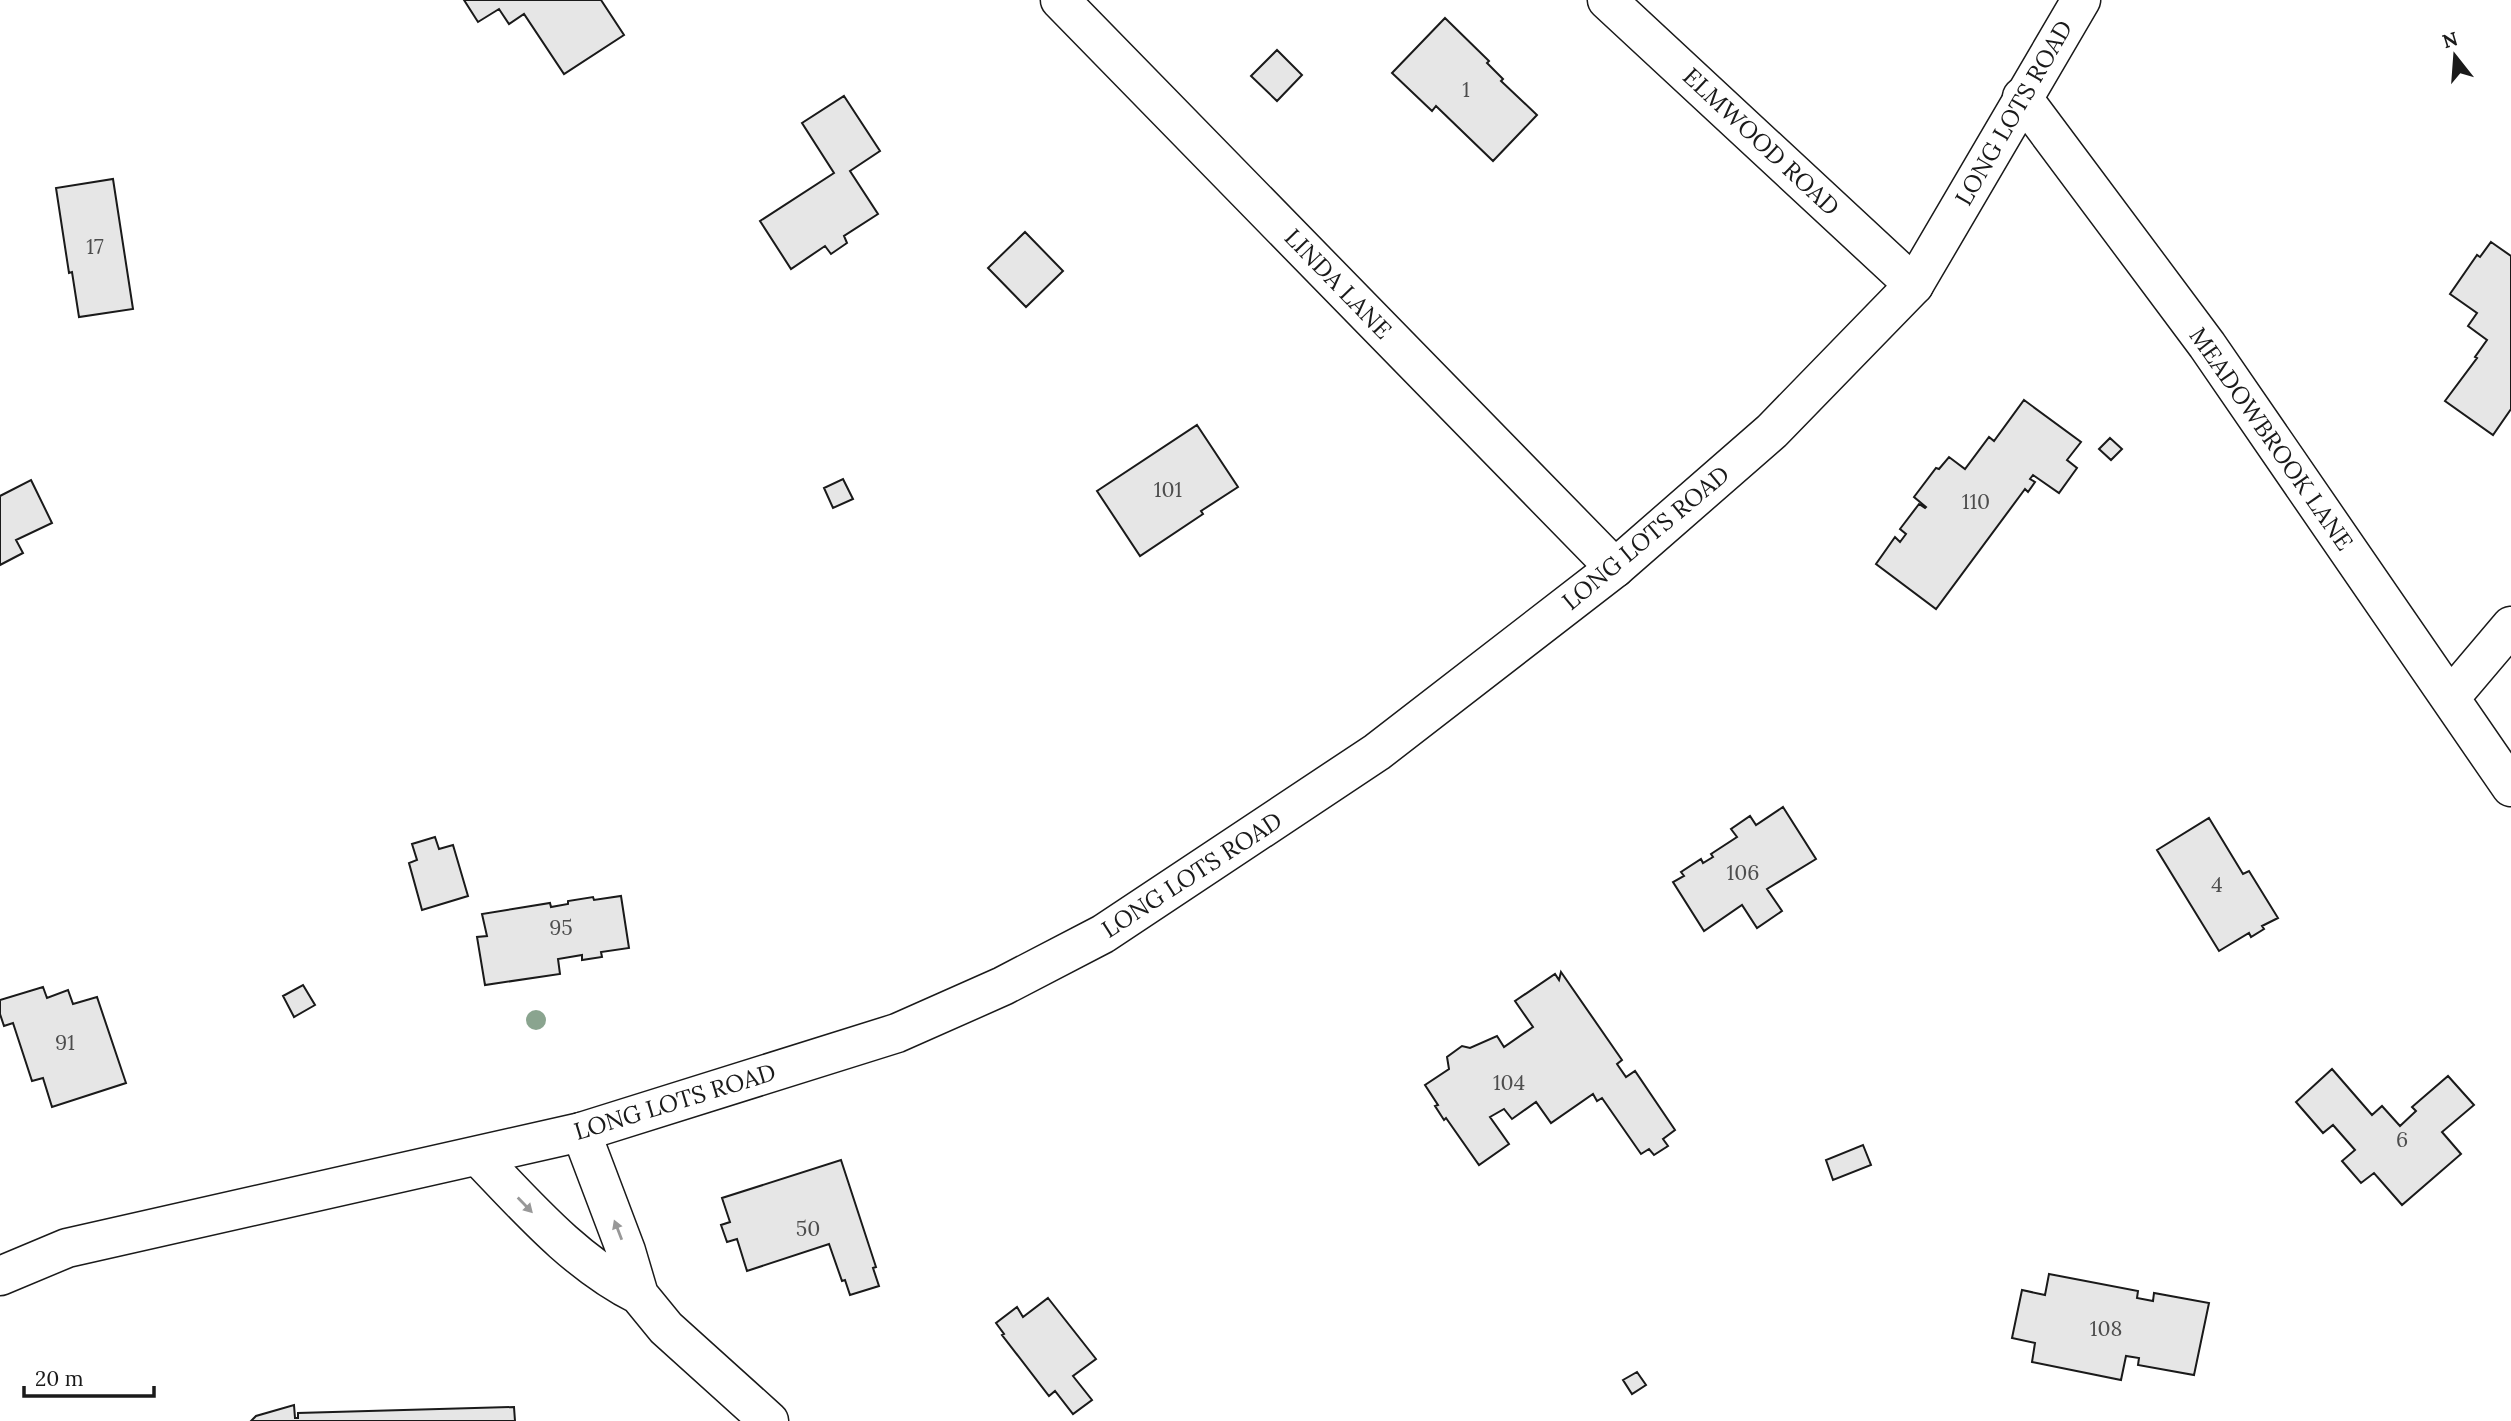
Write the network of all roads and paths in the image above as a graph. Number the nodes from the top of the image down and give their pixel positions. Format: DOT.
graph roads {
  1 [pos="1060,0"];
  2 [pos="1607,0"];
  3 [pos="2081,0"];
  4 [pos="2022,97"];
  5 [pos="1914,285"];
  6 [pos="1615,568"];
  7 [pos="2511,625"];
  8 [pos="2450,698"];
  9 [pos="2511,787"];
  10 [pos="581,1132"];
  11 [pos="478,1156"];
  12 [pos="0,1276"];
  13 [pos="639,1295"];
  14 [pos="769,1421"];
  1 -- 6 [label="street, LINDA LANE"];
  2 -- 5 [label="street, ELMWOOD ROAD"];
  3 -- 4 [label="street, LONG LOTS ROAD"];
  4 -- 5 [label="street, LONG LOTS ROAD"];
  4 -- 8 [label="street, MEADOWBROOK LANE"];
  5 -- 6 [label="street, LONG LOTS ROAD"];
  6 -- 10 [label="street, LONG LOTS ROAD"];
  7 -- 8 [label="street"];
  8 -- 9 [label="street, MEADOWBROOK LANE"];
  10 -- 11 [label="street, LONG LOTS ROAD"];
  13 -- 10 [label="street, one-way"];
  11 -- 12 [label="street, LONG LOTS ROAD"];
  11 -- 13 [label="street, one-way"];
  13 -- 14 [label="street"];
}
